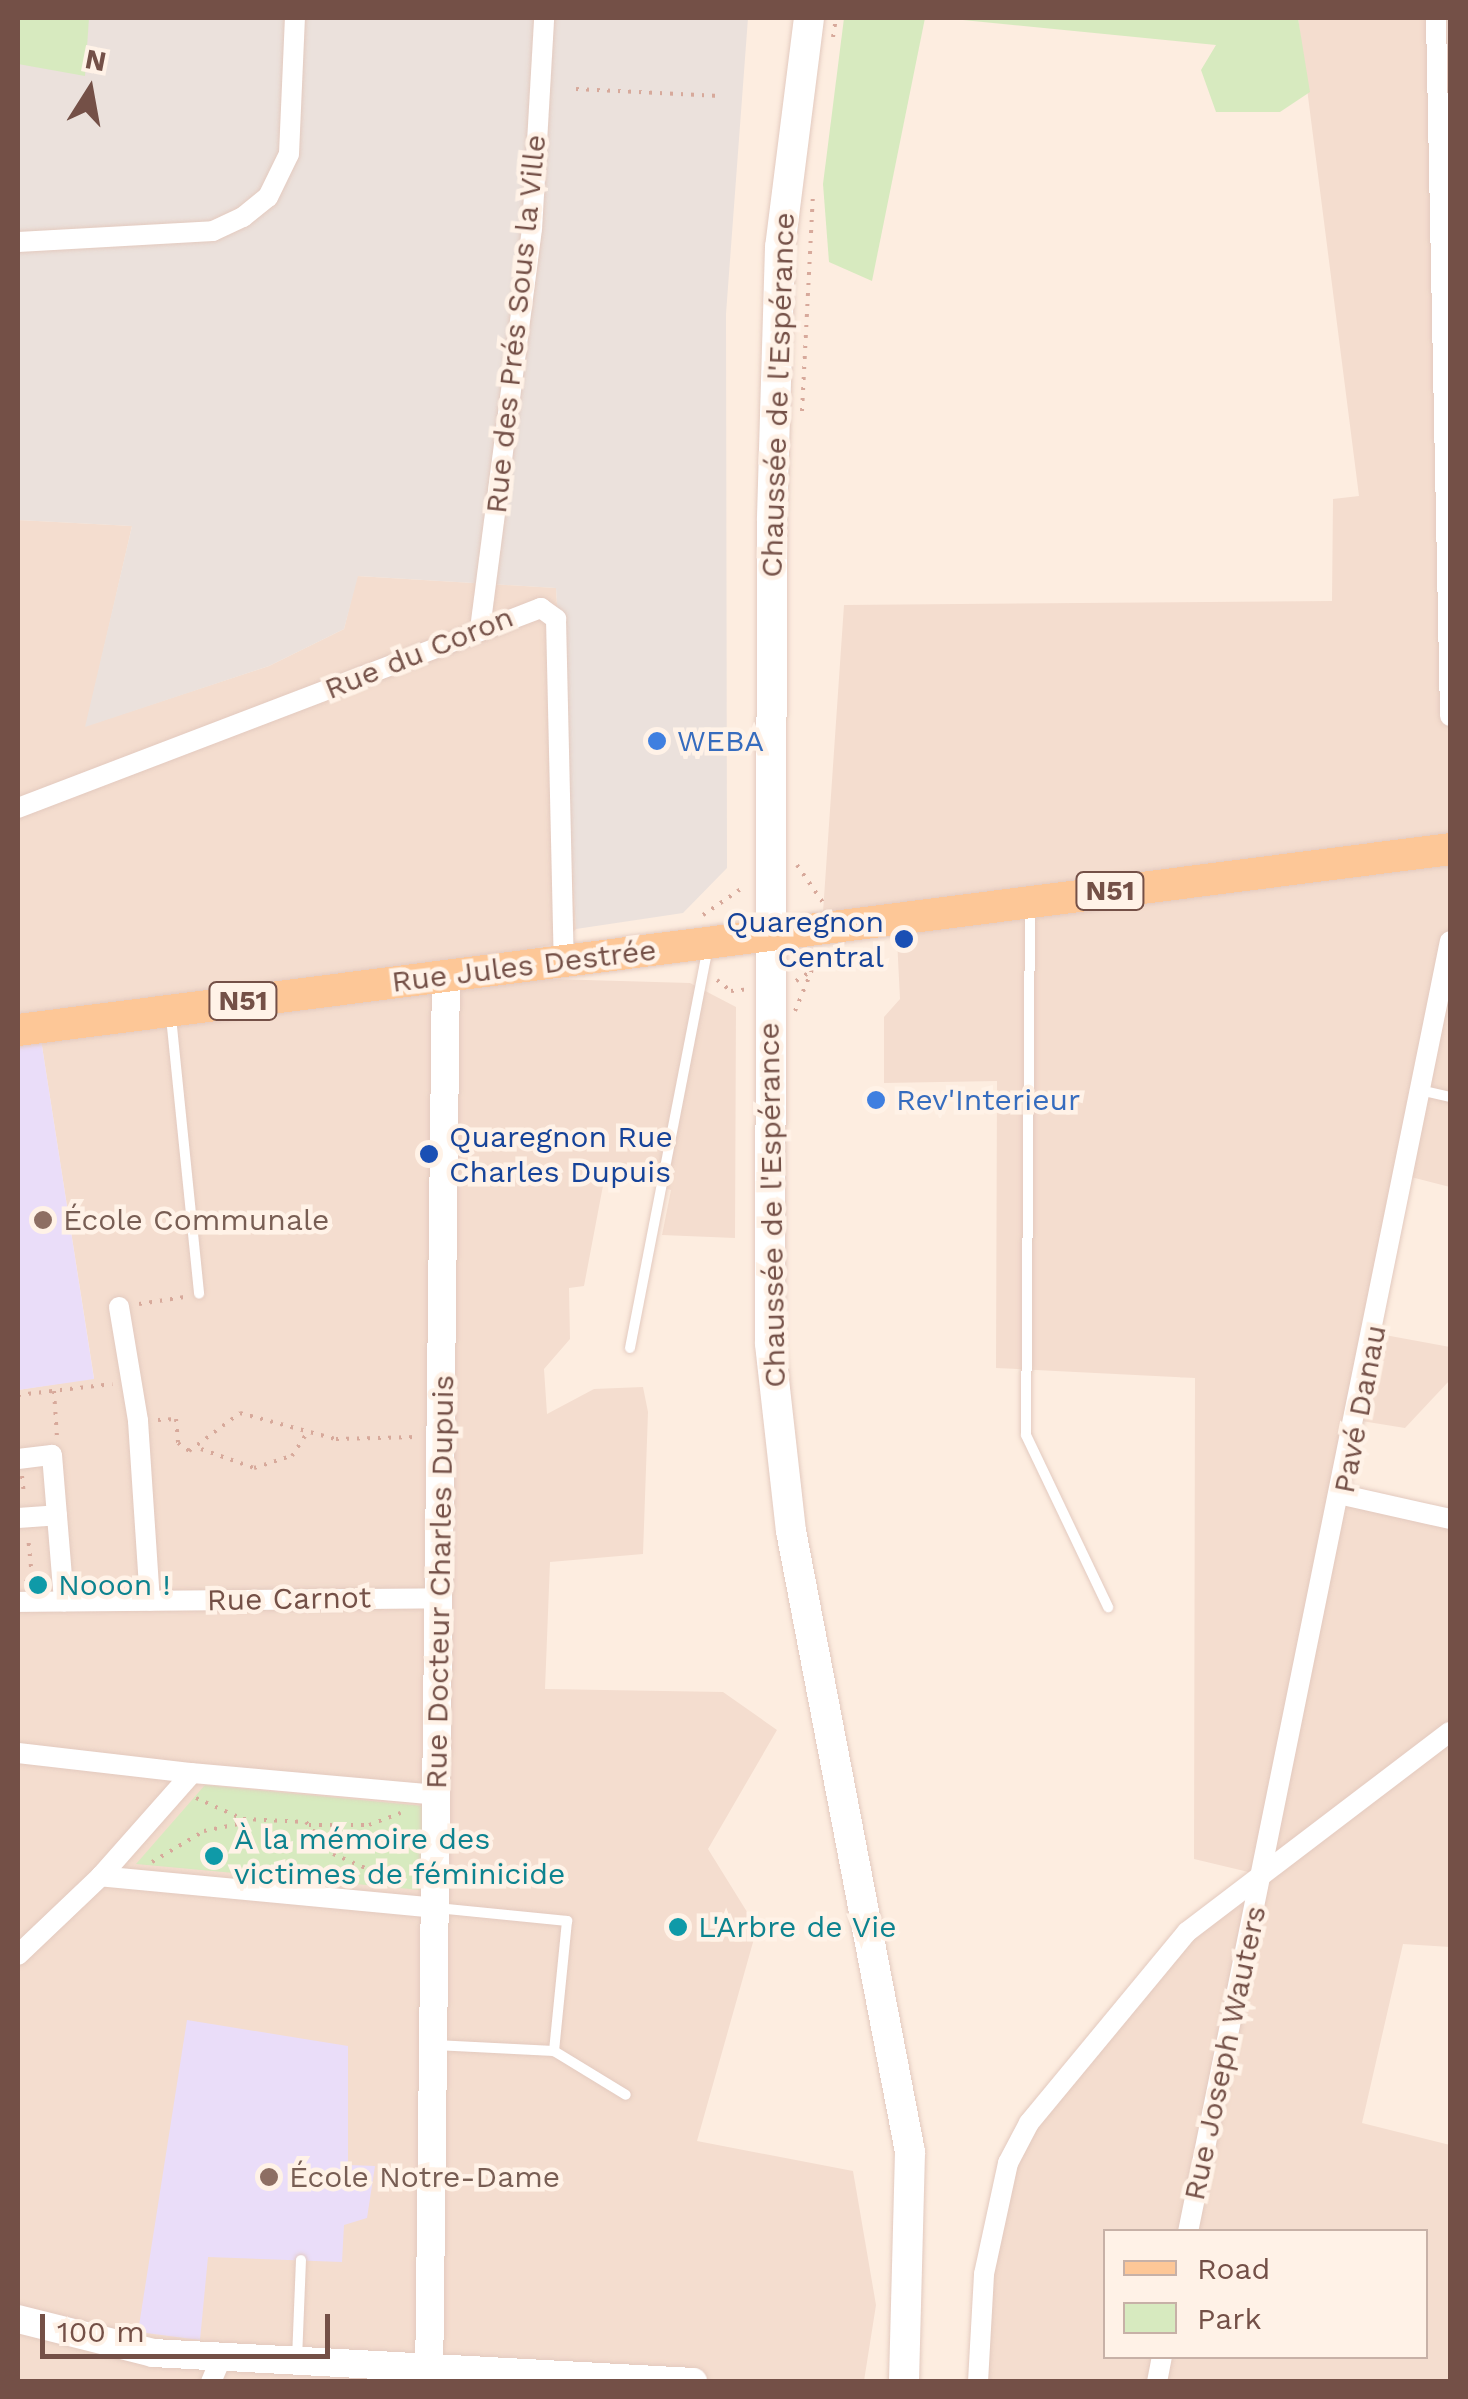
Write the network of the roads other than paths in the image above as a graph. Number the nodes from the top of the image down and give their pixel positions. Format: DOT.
graph roads {
  1 [pos="295,18"];
  2 [pos="544,18"];
  3 [pos="809,18"];
  4 [pos="1436,18"];
  5 [pos="18,242"];
  6 [pos="480,629"];
  7 [pos="1450,716"];
  8 [pos="18,808"];
  9 [pos="1450,849"];
  10 [pos="1030,901"];
  11 [pos="770,934"];
  12 [pos="1450,941"];
  13 [pos="703,942"];
  14 [pos="564,960"];
  15 [pos="446,976"];
  16 [pos="170,1010"];
  17 [pos="18,1030"];
  18 [pos="1424,1092"];
  19 [pos="1450,1097"];
  20 [pos="200,1294"];
  21 [pos="120,1307"];
  22 [pos="630,1348"];
  23 [pos="18,1458"];
  24 [pos="1344,1495"];
  25 [pos="56,1516"];
  26 [pos="18,1518"];
  27 [pos="1450,1518"];
  28 [pos="440,1598"];
  29 [pos="150,1601"];
  30 [pos="18,1602"];
  31 [pos="64,1602"];
  32 [pos="1108,1607"];
  33 [pos="1450,1732"];
  34 [pos="18,1754"];
  35 [pos="187,1779"];
  36 [pos="428,1795"];
  37 [pos="1262,1875"];
  38 [pos="101,1876"];
  39 [pos="424,1907"];
  40 [pos="18,1955"];
  41 [pos="436,2045"];
  42 [pos="554,2051"];
  43 [pos="626,2095"];
  44 [pos="1189,2229"];
  45 [pos="301,2260"];
  46 [pos="18,2319"];
  47 [pos="297,2362"];
  48 [pos="216,2370"];
  49 [pos="430,2375"];
  50 [pos="610,2379"];
  51 [pos="676,2381"];
  52 [pos="693,2382"];
  53 [pos="904,2382"];
  54 [pos="978,2382"];
  1 -- 5 [label="street"];
  2 -- 6 [label="street, Rue des Prés Sous la Ville"];
  3 -- 11 [label="main road, Chaussée de l'Espérance"];
  4 -- 7 [label="street"];
  6 -- 8 [label="street, Rue du Coron"];
  6 -- 14 [label="street, Rue du Coron"];
  9 -- 10 [label="main road, Rue Jules Destrée / N51"];
  10 -- 11 [label="main road, Rue Jules Destrée / N51"];
  10 -- 32 [label="lane"];
  11 -- 13 [label="main road, Rue Jules Destrée / N51"];
  11 -- 53 [label="main road, Chaussée de l'Espérance"];
  12 -- 18 [label="street, Pavé Danau"];
  13 -- 14 [label="main road, Rue Jules Destrée / N51"];
  13 -- 22 [label="lane"];
  14 -- 15 [label="main road, Rue Jules Destrée / N51"];
  15 -- 16 [label="main road, Rue Jules Destrée / N51"];
  15 -- 28 [label="street, Rue Docteur Charles Dupuis"];
  16 -- 17 [label="main road, Rue Jules Destrée / N51"];
  16 -- 20 [label="lane"];
  18 -- 19 [label="lane"];
  18 -- 24 [label="street, Pavé Danau"];
  21 -- 29 [label="street"];
  23 -- 25 [label="street"];
  24 -- 27 [label="street"];
  24 -- 37 [label="street, Pavé Danau"];
  25 -- 26 [label="street"];
  25 -- 31 [label="street"];
  28 -- 29 [label="street, Rue Carnot"];
  28 -- 36 [label="street, Rue Docteur Charles Dupuis"];
  29 -- 31 [label="street, Rue Carnot"];
  30 -- 31 [label="street, Rue Carnot"];
  33 -- 37 [label="street"];
  34 -- 35 [label="street"];
  35 -- 36 [label="street"];
  35 -- 38 [label="street"];
  36 -- 39 [label="street, Rue Docteur Charles Dupuis"];
  37 -- 44 [label="street, Rue Joseph Wauters"];
  37 -- 54 [label="street"];
  38 -- 39 [label="street"];
  38 -- 40 [label="street"];
  39 -- 41 [label="street, Rue Docteur Charles Dupuis"];
  39 -- 42 [label="lane"];
  41 -- 42 [label="lane"];
  41 -- 49 [label="street, Rue Docteur Charles Dupuis"];
  42 -- 43 [label="lane"];
  45 -- 47 [label="lane"];
  46 -- 48 [label="street"];
  47 -- 48 [label="street"];
  47 -- 49 [label="street"];
  49 -- 50 [label="street"];
  50 -- 51 [label="street"];
  51 -- 52 [label="street"];
}
